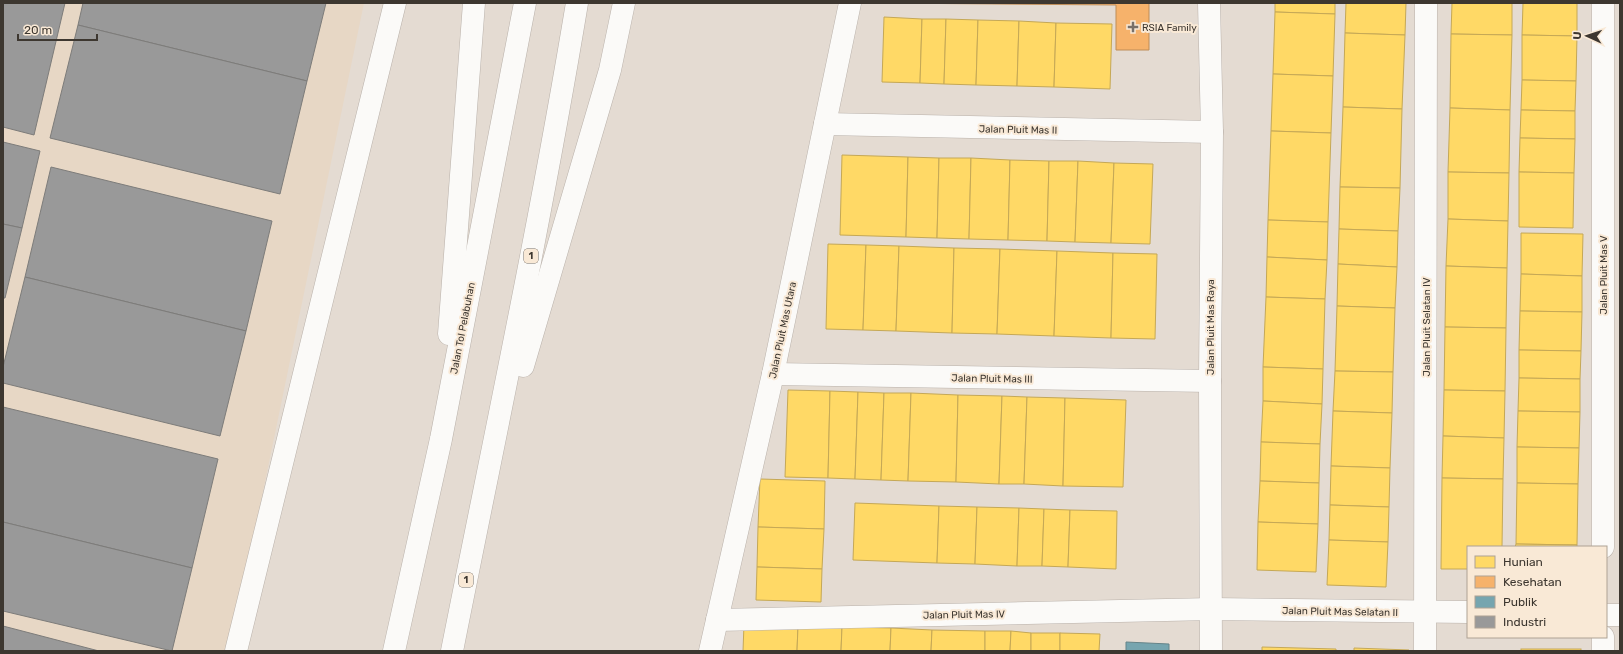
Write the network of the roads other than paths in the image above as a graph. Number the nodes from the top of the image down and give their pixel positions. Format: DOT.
graph roads {
  1 [pos="395,3"];
  2 [pos="474,3"];
  3 [pos="525,3"];
  4 [pos="577,3"];
  5 [pos="624,3"];
  6 [pos="1209,3"];
  7 [pos="1426,3"];
  8 [pos="1603,3"];
  9 [pos="850,5"];
  10 [pos="825,124"];
  11 [pos="1212,132"];
  12 [pos="773,374"];
  13 [pos="1210,381"];
  14 [pos="441,438"];
  15 [pos="481,508"];
  16 [pos="1603,546"];
  17 [pos="1212,609"];
  18 [pos="1425,612"];
  19 [pos="1467,612"];
  20 [pos="1607,615"];
  21 [pos="1620,615"];
  22 [pos="717,620"];
  23 [pos="1603,638"];
  24 [pos="236,651"];
  25 [pos="394,651"];
  26 [pos="452,651"];
  27 [pos="710,651"];
  28 [pos="1212,651"];
  29 [pos="1425,651"];
  30 [pos="1603,651"];
  1 -- 24 [label="main road"];
  2 -- 14 [label="main road"];
  3 -- 14 [label="main road, Jalan Tol Pelabuhan"];
  4 -- 15 [label="main road, 1"];
  5 -- 15 [label="main road"];
  6 -- 11 [label="main road, Jalan Pluit Mas Raya"];
  7 -- 18 [label="main road, Jalan Pluit Selatan IV"];
  8 -- 16 [label="main road, Jalan Pluit Mas V"];
  9 -- 10 [label="main road, Jalan Pluit Mas Utara"];
  10 -- 11 [label="main road, Jalan Pluit Mas II"];
  10 -- 12 [label="main road, Jalan Pluit Mas Utara"];
  11 -- 13 [label="main road, Jalan Pluit Mas Raya"];
  12 -- 13 [label="main road, Jalan Pluit Mas III"];
  12 -- 22 [label="main road, Jalan Pluit Mas Utara"];
  13 -- 17 [label="main road, Jalan Pluit Mas Raya"];
  14 -- 25 [label="main road, Jalan Tol Pelabuhan"];
  15 -- 26 [label="main road, 1"];
  17 -- 18 [label="main road, Jalan Pluit Mas Selatan II"];
  17 -- 22 [label="main road, Jalan Pluit Mas IV"];
  17 -- 28 [label="main road, Jalan Pluit Mas Raya"];
  18 -- 19 [label="main road, Jalan Pluit Mas Selatan II"];
  18 -- 29 [label="main road, Jalan Pluit Selatan IV"];
  20 -- 21 [label="main road"];
  22 -- 27 [label="main road, Jalan Pluit Mas Utara"];
  23 -- 30 [label="main road"];
}
